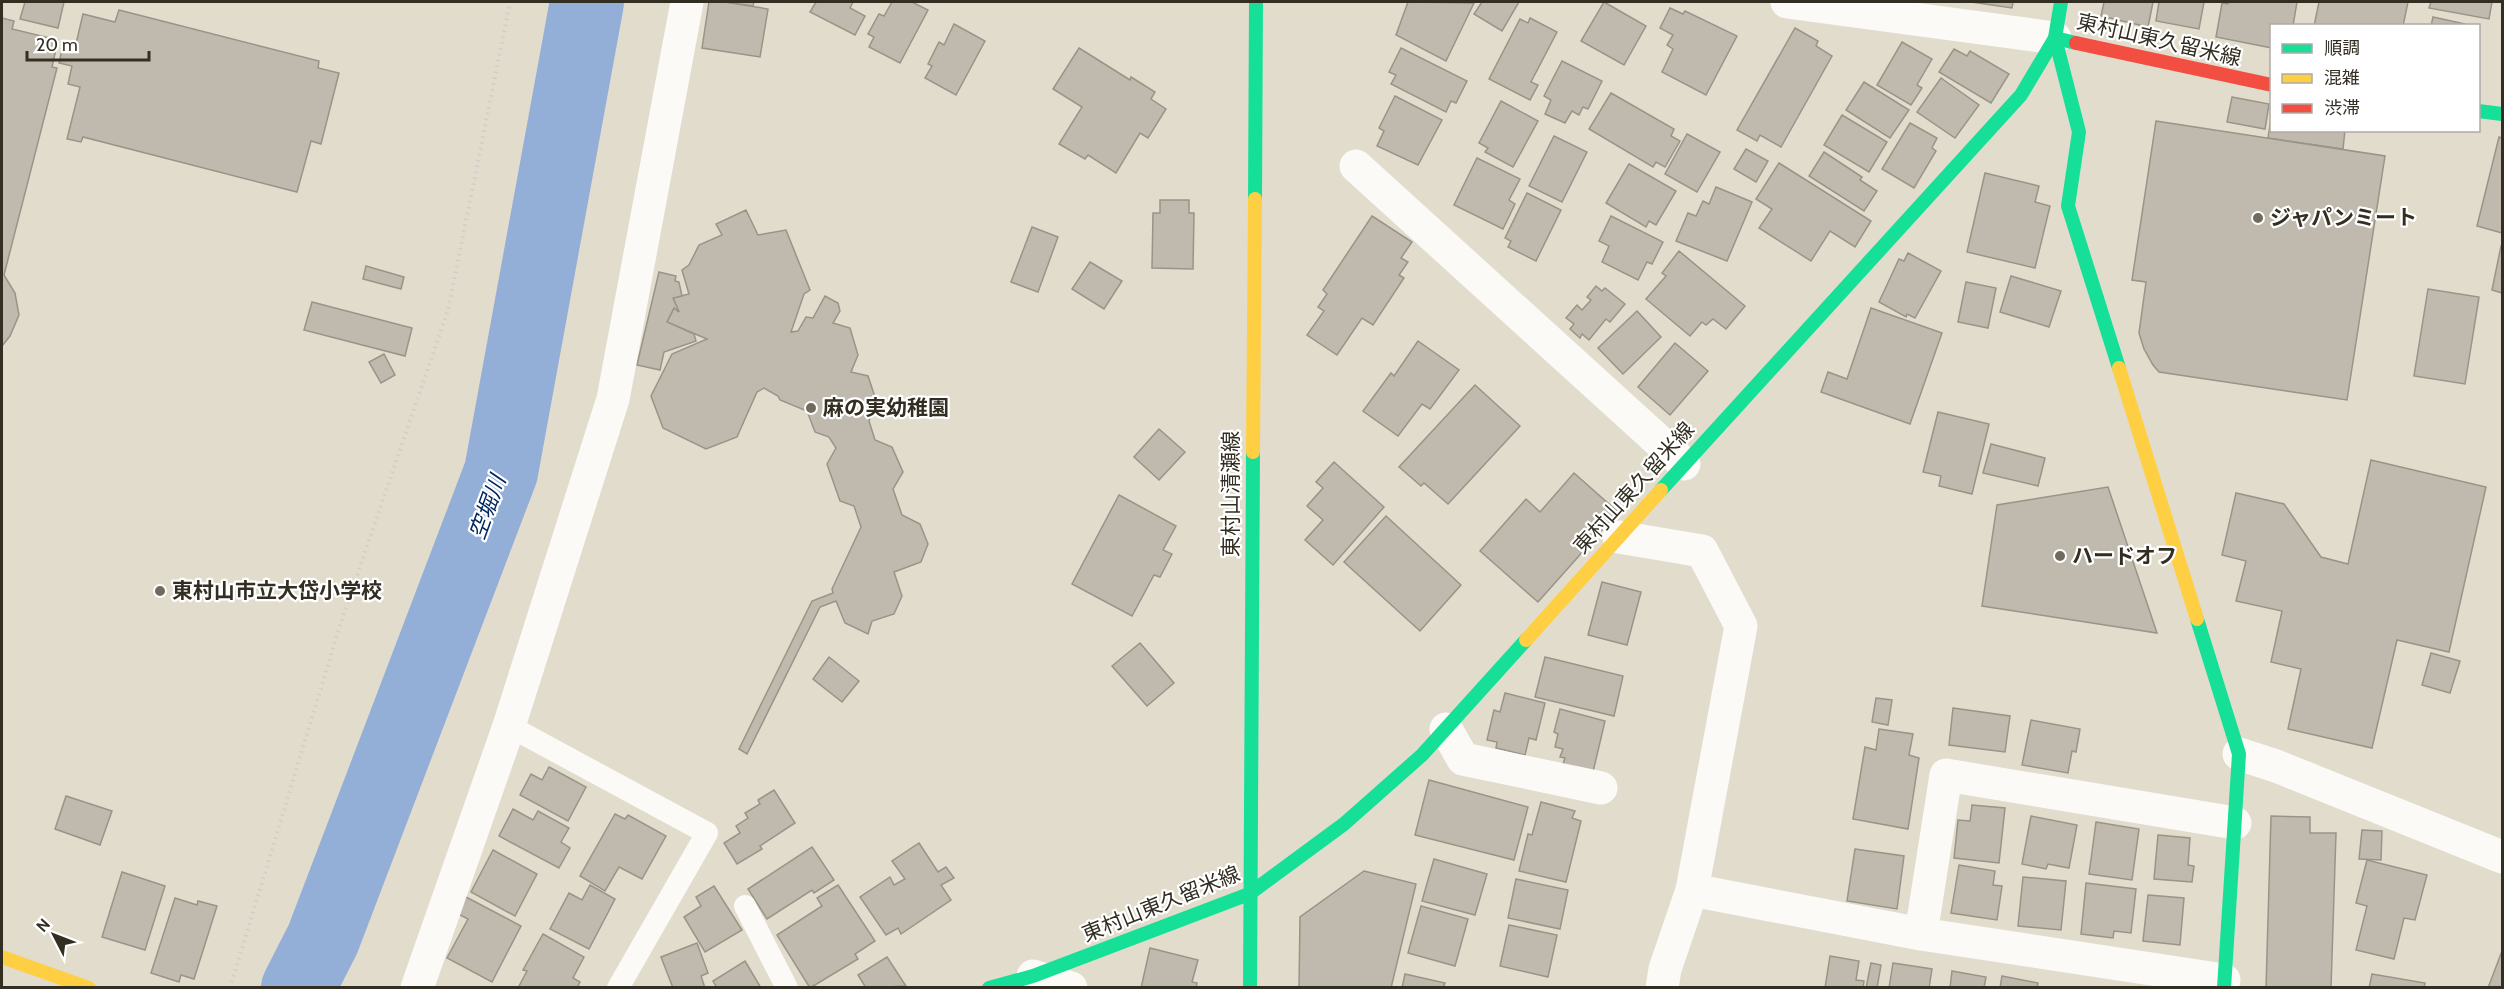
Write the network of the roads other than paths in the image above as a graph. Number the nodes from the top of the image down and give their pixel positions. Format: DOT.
graph roads {
  1 [pos="687,2"];
  2 [pos="1256,2"];
  3 [pos="1787,2"];
  4 [pos="2061,2"];
  5 [pos="2055,38"];
  6 [pos="2270,85"];
  7 [pos="2480,111"];
  8 [pos="2502,114"];
  9 [pos="1356,166"];
  10 [pos="1684,465"];
  11 [pos="1619,537"];
  12 [pos="509,726"];
  13 [pos="1446,729"];
  14 [pos="2239,754"];
  15 [pos="1601,788"];
  16 [pos="2235,823"];
  17 [pos="2502,857"];
  18 [pos="1692,890"];
  19 [pos="1249,894"];
  20 [pos="745,906"];
  21 [pos="1921,934"];
  22 [pos="2,957"];
  23 [pos="1033,976"];
  24 [pos="2224,984"];
  25 [pos="79,986"];
  26 [pos="417,987"];
  27 [pos="618,987"];
  28 [pos="787,987"];
  29 [pos="989,987"];
  30 [pos="1071,987"];
  31 [pos="1250,987"];
  32 [pos="1662,987"];
  1 -- 12 [label="street"];
  2 -- 19 [label="main road, 東村山清瀬線"];
  3 -- 5 [label="street"];
  4 -- 5 [label="main road"];
  5 -- 6 [label="main road, 東村山東久留米線"];
  5 -- 10 [label="main road, 東村山東久留米線"];
  5 -- 14 [label="main road"];
  7 -- 8 [label="main road"];
  9 -- 10 [label="street"];
  10 -- 11 [label="main road, 東村山東久留米線"];
  11 -- 13 [label="main road, 東村山東久留米線"];
  11 -- 18 [label="street"];
  12 -- 26 [label="street"];
  12 -- 27 [label="lane"];
  13 -- 15 [label="street"];
  13 -- 19 [label="main road, 東村山東久留米線"];
  14 -- 16 [label="main road"];
  14 -- 17 [label="street"];
  16 -- 21 [label="street"];
  16 -- 24 [label="main road"];
  18 -- 21 [label="street"];
  18 -- 32 [label="street"];
  19 -- 23 [label="main road, 東村山東久留米線"];
  19 -- 31 [label="main road, 東村山清瀬線"];
  20 -- 28 [label="lane"];
  21 -- 24 [label="street"];
  22 -- 25 [label="main road"];
  23 -- 29 [label="main road, 東村山東久留米線"];
  23 -- 30 [label="street"];
}
